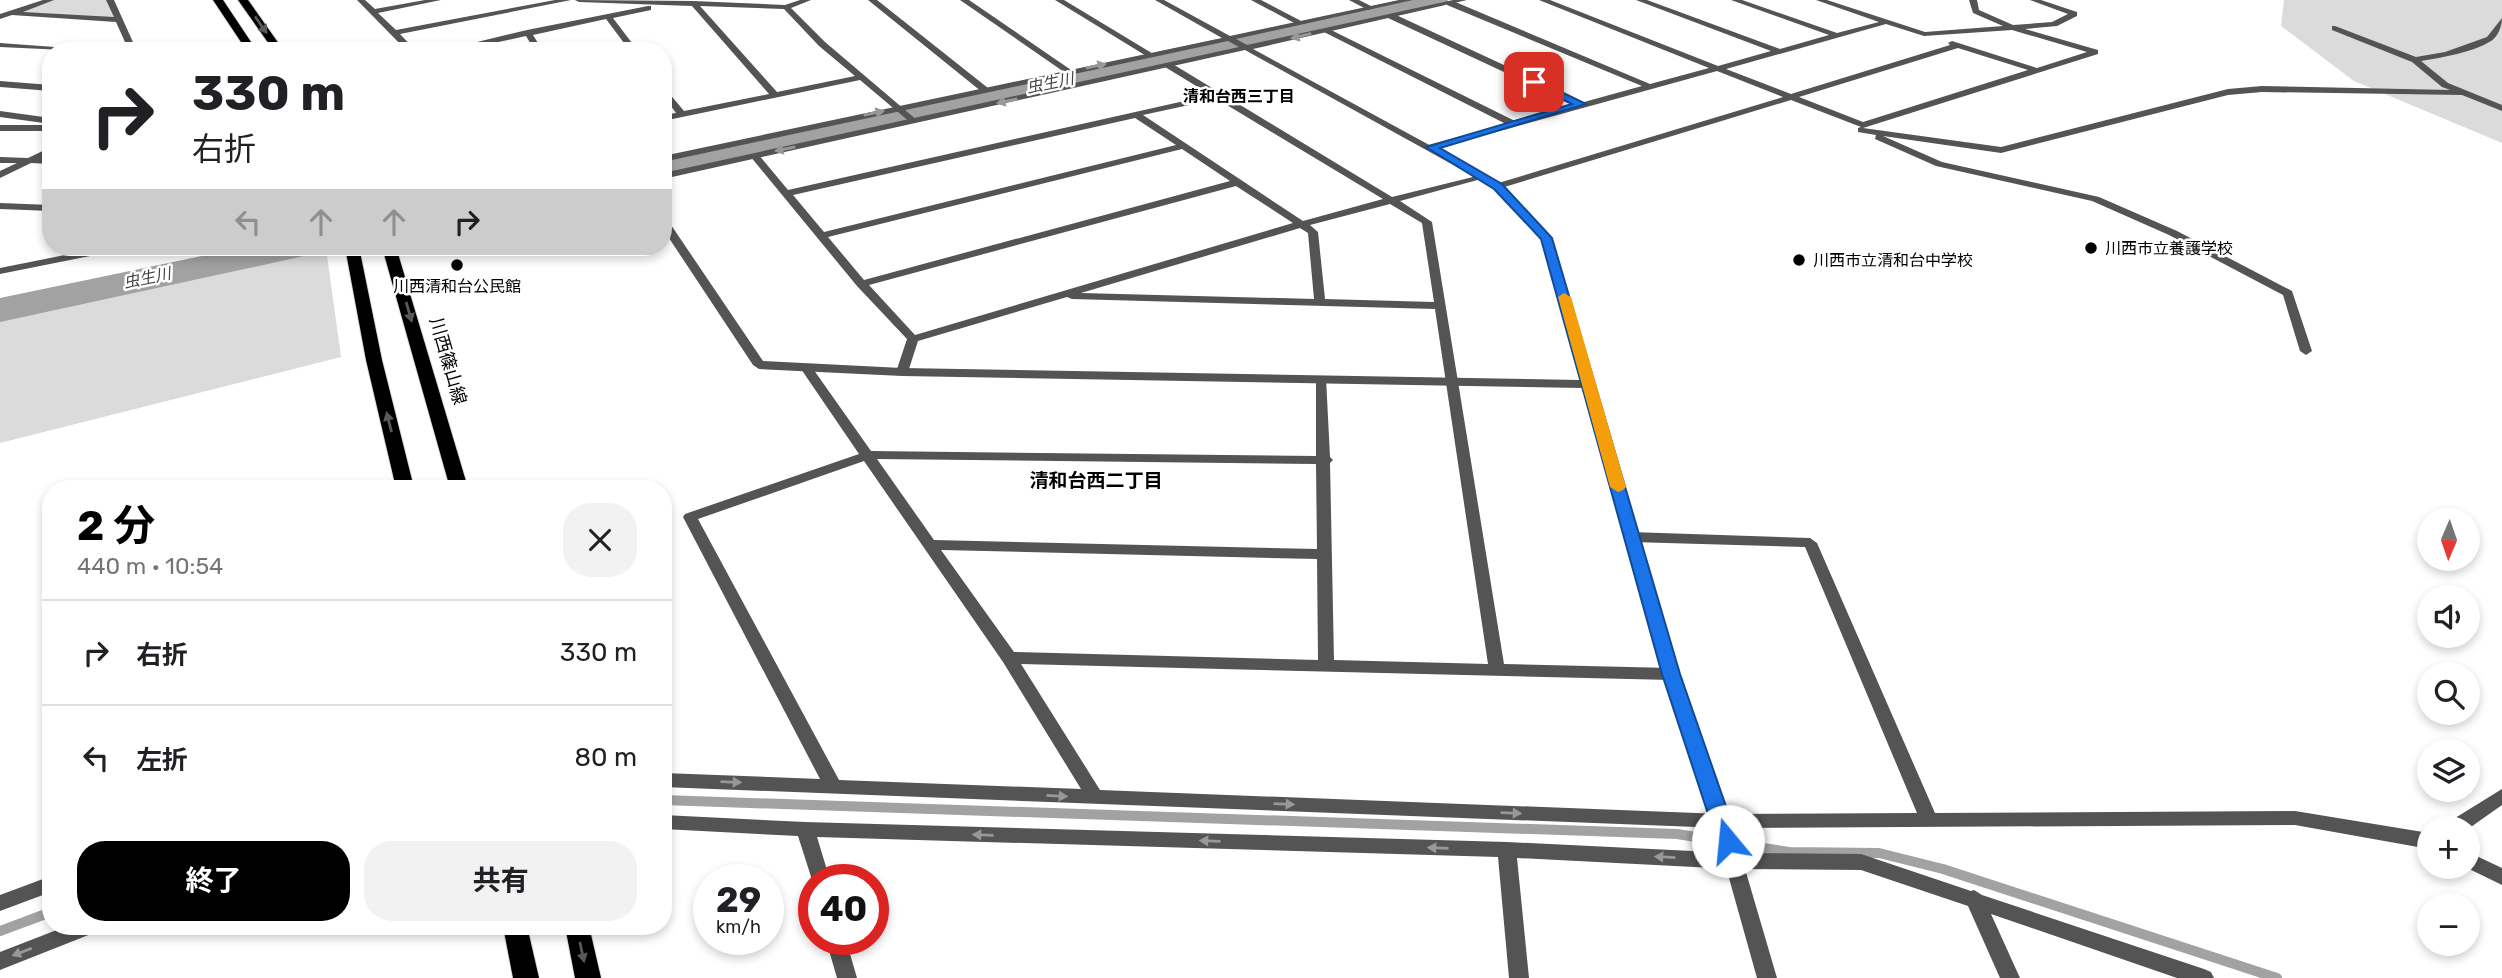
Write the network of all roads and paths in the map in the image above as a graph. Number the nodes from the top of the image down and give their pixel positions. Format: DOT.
graph roads {
  1 [pos="50,0"];
  2 [pos="110,0"];
  3 [pos="218,0"];
  4 [pos="243,0"];
  5 [pos="361,0"];
  6 [pos="438,0"];
  7 [pos="567,0"];
  8 [pos="579,0"];
  9 [pos="807,0"];
  10 [pos="872,0"];
  11 [pos="964,0"];
  12 [pos="1059,0"];
  13 [pos="1158,0"];
  14 [pos="1255,0"];
  15 [pos="1353,0"];
  16 [pos="1409,0"];
  17 [pos="1463,0"];
  18 [pos="1543,0"];
  19 [pos="1640,0"];
  20 [pos="1734,0"];
  21 [pos="1820,0"];
  22 [pos="1973,0"];
  23 [pos="2034,0"];
  24 [pos="673,2"];
  25 [pos="693,3"];
  26 [pos="1450,3"];
  27 [pos="786,7"];
  28 [pos="1371,8"];
  29 [pos="373,12"];
  30 [pos="10,13"];
  31 [pos="0,16"];
  32 [pos="608,16"];
  33 [pos="1391,16"];
  34 [pos="119,20"];
  35 [pos="2502,20"];
  36 [pos="1886,22"];
  37 [pos="1301,23"];
  38 [pos="2012,27"];
  39 [pos="2335,28"];
  40 [pos="1326,30"];
  41 [pos="527,32"];
  42 [pos="393,33"];
  43 [pos="1924,34"];
  44 [pos="1835,35"];
  45 [pos="1231,38"];
  46 [pos="130,42"];
  47 [pos="246,42"];
  48 [pos="273,42"];
  49 [pos="402,42"];
  50 [pos="483,42"];
  51 [pos="533,42"];
  52 [pos="627,42"];
  53 [pos="0,45"];
  54 [pos="1958,45"];
  55 [pos="42,48"];
  56 [pos="1249,48"];
  57 [pos="1779,51"];
  58 [pos="1151,55"];
  59 [pos="2415,60"];
  60 [pos="1168,65"];
  61 [pos="1715,68"];
  62 [pos="2036,70"];
  63 [pos="1070,72"];
  64 [pos="862,77"];
  65 [pos="0,84"];
  66 [pos="1646,85"];
  67 [pos="42,87"];
  68 [pos="985,90"];
  69 [pos="2460,93"];
  70 [pos="775,95"];
  71 [pos="1217,96"];
  72 [pos="1791,97"];
  73 [pos="672,101"];
  74 [pos="1581,104"];
  75 [pos="898,108"];
  76 [pos="2502,108"];
  77 [pos="0,114"];
  78 [pos="682,114"];
  79 [pos="672,116"];
  80 [pos="1138,116"];
  81 [pos="914,121"];
  82 [pos="0,122"];
  83 [pos="42,122"];
  84 [pos="1512,123"];
  85 [pos="42,124"];
  86 [pos="42,125"];
  87 [pos="0,128"];
  88 [pos="1184,146"];
  89 [pos="1431,147"];
  90 [pos="42,154"];
  91 [pos="755,156"];
  92 [pos="672,157"];
  93 [pos="0,160"];
  94 [pos="30,160"];
  95 [pos="42,161"];
  96 [pos="672,174"];
  97 [pos="0,176"];
  98 [pos="1482,176"];
  99 [pos="1238,182"];
  100 [pos="1498,186"];
  101 [pos="788,193"];
  102 [pos="1391,200"];
  103 [pos="0,206"];
  104 [pos="42,208"];
  105 [pos="1302,224"];
  106 [pos="672,234"];
  107 [pos="821,236"];
  108 [pos="74,256"];
  109 [pos="354,256"];
  110 [pos="392,256"];
  111 [pos="0,271"];
  112 [pos="862,284"];
  113 [pos="1056,295"];
  114 [pos="1320,303"];
  115 [pos="1439,306"];
  116 [pos="913,339"];
  117 [pos="2306,351"];
  118 [pos="807,369"];
  119 [pos="902,372"];
  120 [pos="1322,381"];
  121 [pos="1452,383"];
  122 [pos="1590,384"];
  123 [pos="869,455"];
  124 [pos="1326,460"];
  125 [pos="403,480"];
  126 [pos="457,480"];
  127 [pos="1631,537"];
  128 [pos="931,545"];
  129 [pos="1325,554"];
  130 [pos="1009,658"];
  131 [pos="1326,665"];
  132 [pos="1497,669"];
  133 [pos="1671,674"];
  134 [pos="672,780"];
  135 [pos="833,786"];
  136 [pos="2502,796"];
  137 [pos="1094,797"];
  138 [pos="2472,816"];
  139 [pos="1929,820"];
  140 [pos="1722,821"];
  141 [pos="672,822"];
  142 [pos="806,829"];
  143 [pos="2417,839"];
  144 [pos="1507,850"];
  145 [pos="1733,861"];
  146 [pos="816,864"];
  147 [pos="2480,866"];
  148 [pos="2502,877"];
  149 [pos="42,887"];
  150 [pos="1974,898"];
  151 [pos="0,903"];
  152 [pos="66,935"];
  153 [pos="517,935"];
  154 [pos="579,935"];
  155 [pos="840,955"];
  156 [pos="0,961"];
  157 [pos="526,978"];
  158 [pos="588,978"];
  159 [pos="847,978"];
  160 [pos="1519,978"];
  161 [pos="1767,978"];
  162 [pos="2010,978"];
  163 [pos="2204,978"];
  1 -- 30 [label="street"];
  2 -- 34 [label="street"];
  3 -- 47 [label="main road"];
  4 -- 48 [label="main road, one-way"];
  5 -- 29 [label="street"];
  6 -- 29 [label="street"];
  7 -- 42 [label="street"];
  8 -- 24 [label="street"];
  9 -- 27 [label="street"];
  10 -- 68 [label="street"];
  11 -- 63 [label="street"];
  12 -- 58 [label="street"];
  13 -- 45 [label="street"];
  14 -- 37 [label="street"];
  15 -- 28 [label="street"];
  16 -- 28 [label="street"];
  17 -- 26 [label="street"];
  18 -- 61 [label="street"];
  19 -- 57 [label="street"];
  20 -- 44 [label="street"];
  21 -- 36 [label="street"];
  22 -- 38 [label="street"];
  23 -- 38 [label="street"];
  24 -- 25 [label="street"];
  24 -- 32 [label="street"];
  25 -- 27 [label="street"];
  25 -- 70 [label="street"];
  26 -- 33 [label="street"];
  26 -- 66 [label="street"];
  27 -- 64 [label="street"];
  28 -- 37 [label="street"];
  29 -- 42 [label="street"];
  30 -- 31 [label="street"];
  30 -- 34 [label="street"];
  32 -- 41 [label="street"];
  32 -- 52 [label="street"];
  33 -- 40 [label="street"];
  33 -- 74 [label="street"];
  34 -- 46 [label="street"];
  35 -- 59 [label="street"];
  36 -- 43 [label="street"];
  36 -- 44 [label="street"];
  37 -- 45 [label="street"];
  38 -- 43 [label="street"];
  38 -- 62 [label="street"];
  39 -- 59 [label="street"];
  40 -- 56 [label="street, one-way"];
  40 -- 84 [label="street"];
  41 -- 50 [label="street"];
  41 -- 51 [label="street"];
  42 -- 49 [label="street"];
  43 -- 54 [label="street"];
  44 -- 57 [label="street"];
  45 -- 56 [label="street"];
  45 -- 58 [label="street"];
  53 -- 55 [label="street"];
  54 -- 62 [label="street"];
  54 -- 72 [label="street"];
  56 -- 60 [label="street"];
  56 -- 89 [label="street"];
  57 -- 61 [label="street"];
  63 -- 58 [label="street, one-way"];
  59 -- 69 [label="street"];
  60 -- 71 [label="street"];
  60 -- 81 [label="street, one-way"];
  61 -- 66 [label="street"];
  61 -- 72 [label="street"];
  62 -- 72 [label="street"];
  63 -- 68 [label="street"];
  64 -- 70 [label="street"];
  64 -- 75 [label="street"];
  65 -- 67 [label="street"];
  66 -- 74 [label="street"];
  68 -- 75 [label="street"];
  69 -- 76 [label="street"];
  69 -- 117 [label="street"];
  70 -- 78 [label="street"];
  71 -- 80 [label="street"];
  71 -- 102 [label="street"];
  72 -- 100 [label="street"];
  73 -- 78 [label="street"];
  74 -- 84 [label="street"];
  75 -- 81 [label="street"];
  92 -- 75 [label="street, one-way"];
  77 -- 83 [label="street"];
  78 -- 79 [label="street"];
  80 -- 88 [label="street"];
  80 -- 101 [label="street"];
  81 -- 91 [label="street, one-way"];
  82 -- 85 [label="street"];
  84 -- 89 [label="street"];
  86 -- 87 [label="street"];
  88 -- 99 [label="street"];
  88 -- 107 [label="street"];
  89 -- 98 [label="street"];
  90 -- 94 [label="street"];
  91 -- 96 [label="street"];
  91 -- 101 [label="street"];
  93 -- 94 [label="street"];
  94 -- 95 [label="street"];
  94 -- 97 [label="street"];
  98 -- 100 [label="street"];
  98 -- 102 [label="street"];
  99 -- 105 [label="street"];
  99 -- 112 [label="street"];
  100 -- 122 [label="street"];
  101 -- 107 [label="street"];
  102 -- 105 [label="street"];
  102 -- 115 [label="street"];
  103 -- 104 [label="street"];
  105 -- 113 [label="street"];
  105 -- 114 [label="street"];
  106 -- 118 [label="street"];
  107 -- 112 [label="street"];
  108 -- 111 [label="street"];
  125 -- 109 [label="main road, one-way"];
  110 -- 126 [label="main road, 川西篠山線, one-way"];
  112 -- 116 [label="street"];
  113 -- 114 [label="street"];
  113 -- 116 [label="street"];
  114 -- 115 [label="street"];
  115 -- 121 [label="street"];
  116 -- 119 [label="street"];
  118 -- 119 [label="street"];
  118 -- 123 [label="street"];
  119 -- 120 [label="street"];
  120 -- 121 [label="street"];
  120 -- 124 [label="street"];
  121 -- 122 [label="street"];
  121 -- 132 [label="street"];
  122 -- 127 [label="street"];
  123 -- 124 [label="street"];
  123 -- 128 [label="street"];
  123 -- 135 [label="street"];
  124 -- 129 [label="street"];
  127 -- 133 [label="street"];
  127 -- 139 [label="street"];
  128 -- 129 [label="street"];
  128 -- 130 [label="street"];
  129 -- 131 [label="street"];
  130 -- 131 [label="street"];
  130 -- 137 [label="street"];
  131 -- 132 [label="street"];
  132 -- 133 [label="street"];
  133 -- 140 [label="street"];
  134 -- 135 [label="street, one-way"];
  135 -- 137 [label="street, one-way"];
  136 -- 138 [label="street"];
  137 -- 140 [label="street, one-way"];
  139 -- 140 [label="street"];
  139 -- 143 [label="street"];
  140 -- 145 [label="street"];
  141 -- 142 [label="street"];
  144 -- 142 [label="street, one-way"];
  142 -- 146 [label="street"];
  145 -- 144 [label="street, one-way"];
  144 -- 160 [label="street"];
  145 -- 150 [label="street"];
  145 -- 161 [label="street"];
  147 -- 148 [label="street"];
  149 -- 151 [label="street"];
  150 -- 162 [label="street"];
  150 -- 163 [label="street"];
  152 -- 156 [label="street, one-way"];
  153 -- 157 [label="main road"];
  154 -- 158 [label="main road, one-way"];
  155 -- 159 [label="street"];
}
